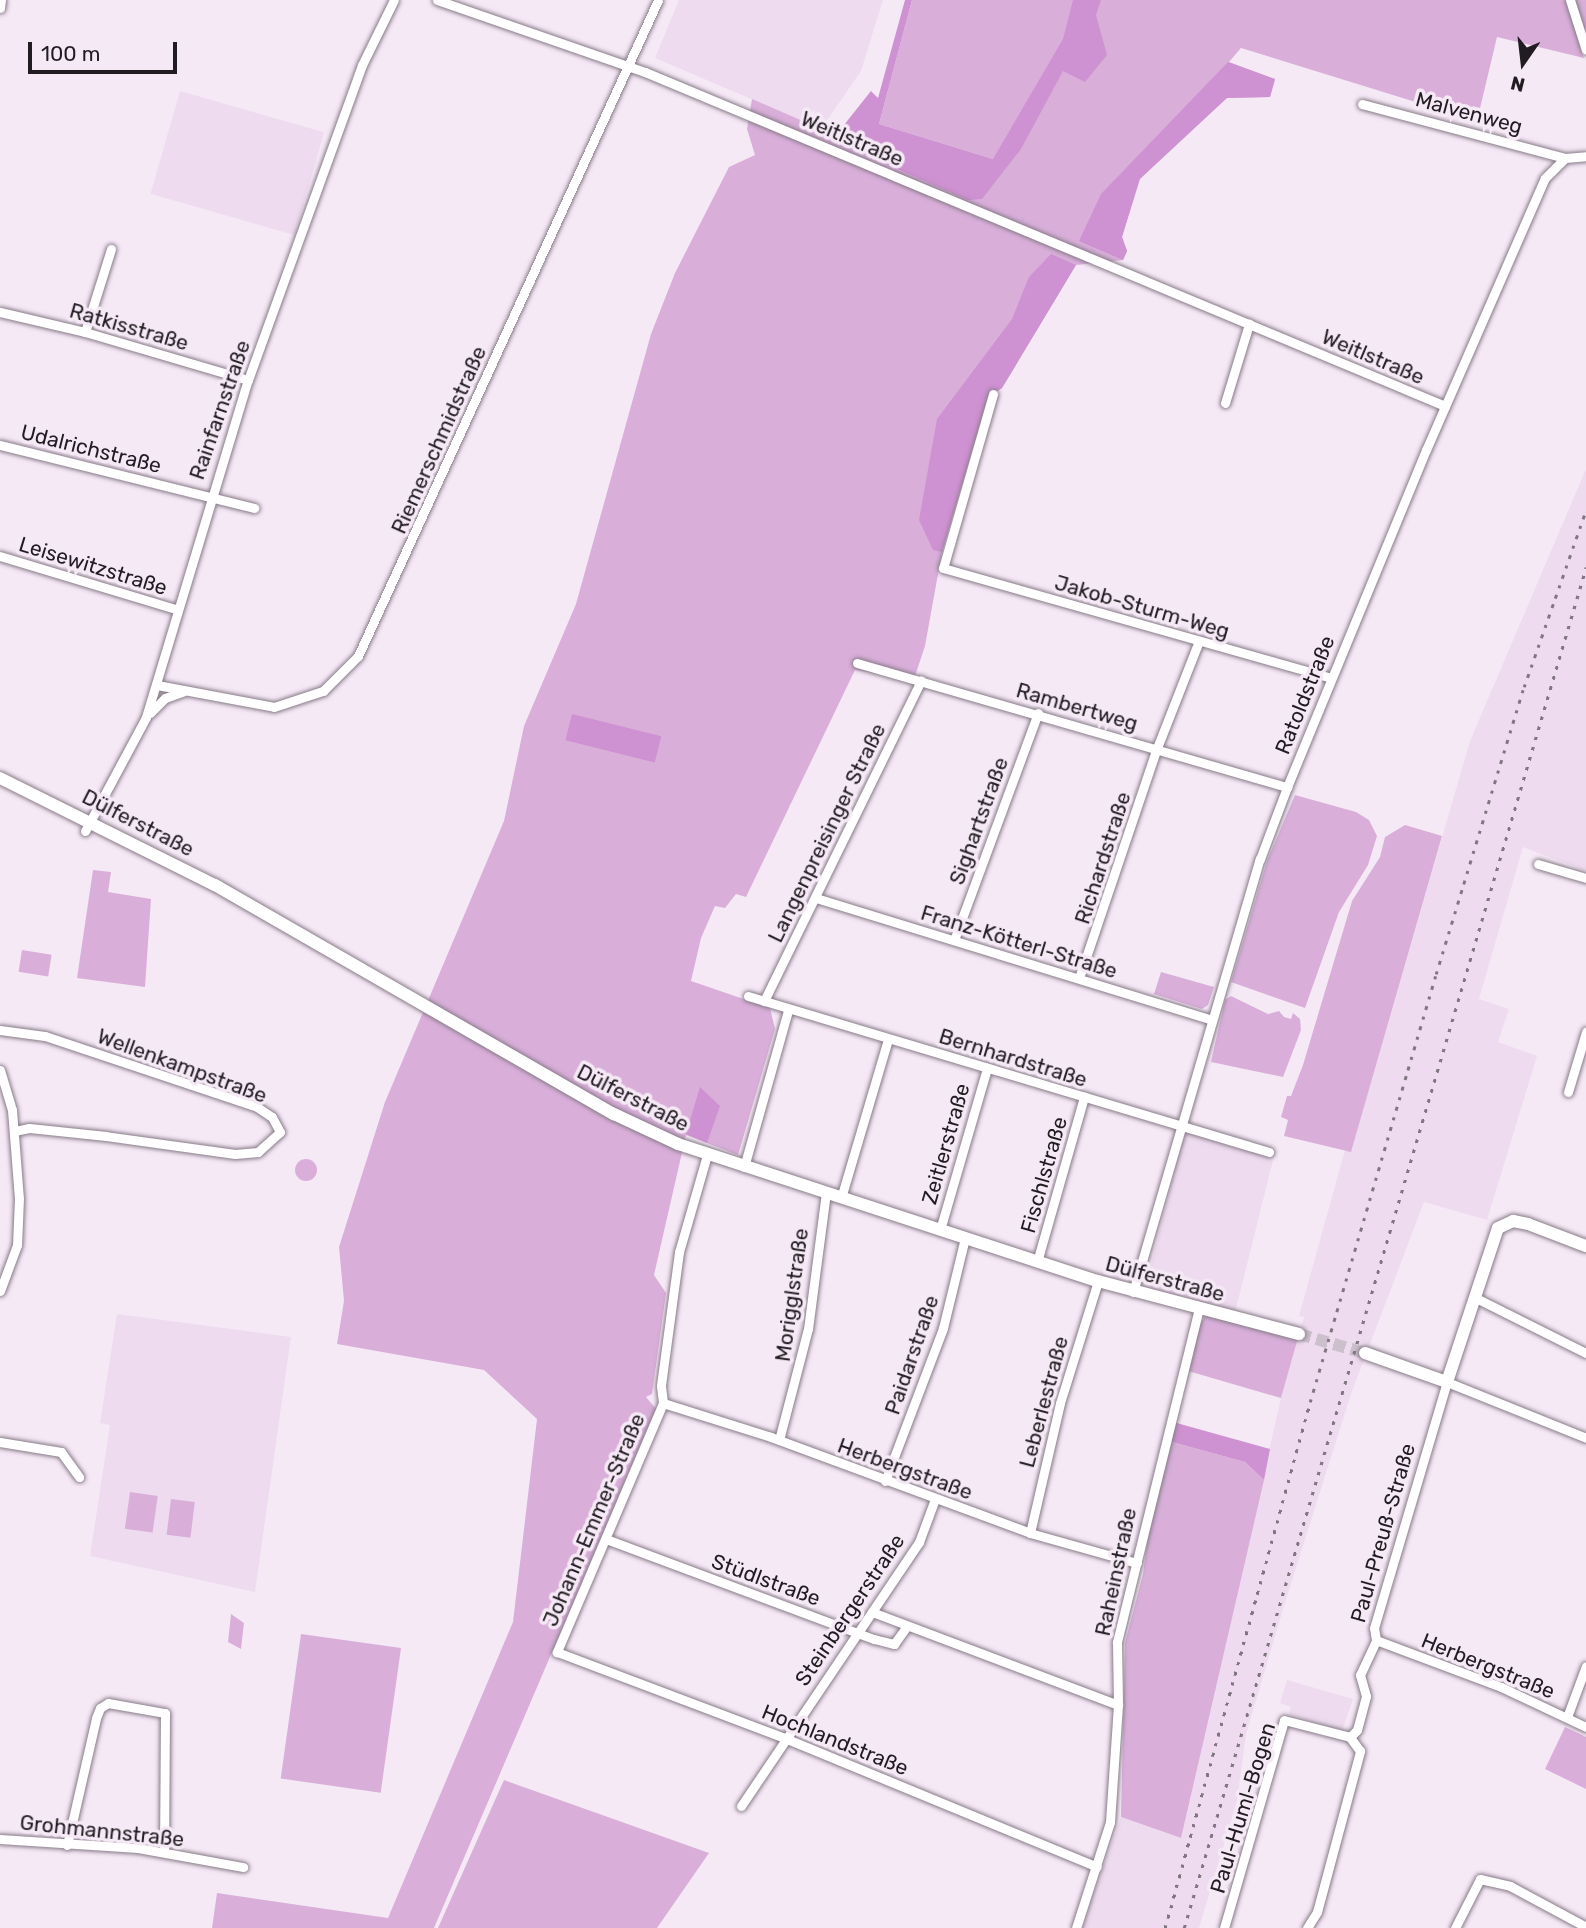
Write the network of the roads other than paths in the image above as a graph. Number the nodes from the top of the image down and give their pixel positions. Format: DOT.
graph roads {
  1 [pos="1,0"];
  2 [pos="394,0"];
  3 [pos="437,0"];
  4 [pos="658,0"];
  5 [pos="1570,0"];
  6 [pos="0,8"];
  7 [pos="1586,50"];
  8 [pos="629,66"];
  9 [pos="1362,104"];
  10 [pos="1586,156"];
  11 [pos="1565,158"];
  12 [pos="111,249"];
  13 [pos="0,312"];
  14 [pos="1249,324"];
  15 [pos="85,332"];
  16 [pos="248,380"];
  17 [pos="993,394"];
  18 [pos="1225,403"];
  19 [pos="1445,406"];
  20 [pos="0,445"];
  21 [pos="209,497"];
  22 [pos="254,508"];
  23 [pos="0,556"];
  24 [pos="176,609"];
  25 [pos="1199,641"];
  26 [pos="857,663"];
  27 [pos="1331,678"];
  28 [pos="921,680"];
  29 [pos="157,685"];
  30 [pos="188,690"];
  31 [pos="1038,713"];
  32 [pos="146,717"];
  33 [pos="1157,748"];
  34 [pos="0,778"];
  35 [pos="1287,787"];
  36 [pos="89,826"];
  37 [pos="1538,864"];
  38 [pos="1586,878"];
  39 [pos="816,898"];
  40 [pos="954,940"];
  41 [pos="1079,978"];
  42 [pos="747,996"];
  43 [pos="764,1001"];
  44 [pos="788,1010"];
  45 [pos="1212,1020"];
  46 [pos="0,1030"];
  47 [pos="1586,1032"];
  48 [pos="888,1040"];
  49 [pos="986,1068"];
  50 [pos="0,1070"];
  51 [pos="1568,1092"];
  52 [pos="1084,1097"];
  53 [pos="1184,1125"];
  54 [pos="15,1130"];
  55 [pos="1269,1152"];
  56 [pos="707,1155"];
  57 [pos="744,1167"];
  58 [pos="826,1194"];
  59 [pos="841,1198"];
  60 [pos="940,1230"];
  61 [pos="965,1238"];
  62 [pos="1586,1246"];
  63 [pos="1037,1262"];
  64 [pos="1098,1281"];
  65 [pos="0,1291"];
  66 [pos="1133,1292"];
  67 [pos="1474,1297"];
  68 [pos="1199,1309"];
  69 [pos="1299,1334"];
  70 [pos="1365,1353"];
  71 [pos="1586,1353"];
  72 [pos="1447,1382"];
  73 [pos="663,1403"];
  74 [pos="1586,1438"];
  75 [pos="779,1440"];
  76 [pos="0,1442"];
  77 [pos="79,1477"];
  78 [pos="885,1481"];
  79 [pos="935,1499"];
  80 [pos="1030,1533"];
  81 [pos="606,1539"];
  82 [pos="1137,1563"];
  83 [pos="872,1612"];
  84 [pos="906,1626"];
  85 [pos="857,1632"];
  86 [pos="1376,1640"];
  87 [pos="557,1653"];
  88 [pos="1586,1666"];
  89 [pos="1118,1706"];
  90 [pos="1567,1717"];
  91 [pos="1586,1727"];
  92 [pos="1350,1737"];
  93 [pos="787,1739"];
  94 [pos="741,1806"];
  95 [pos="0,1839"];
  96 [pos="67,1845"];
  97 [pos="164,1852"];
  98 [pos="243,1867"];
  99 [pos="1097,1867"];
  100 [pos="1586,1927"];
  101 [pos="1076,1928"];
  102 [pos="1224,1928"];
  103 [pos="1307,1928"];
  104 [pos="1455,1928"];
  1 -- 6 [label="street"];
  2 -- 16 [label="street, Rainfarnstraße"];
  3 -- 8 [label="street, Weitlstraße"];
  4 -- 8 [label="street, Riemerschmidstraße"];
  5 -- 7 [label="street"];
  8 -- 14 [label="street, Weitlstraße"];
  8 -- 30 [label="street, Riemerschmidstraße"];
  9 -- 11 [label="street, Malvenweg"];
  10 -- 11 [label="street"];
  11 -- 19 [label="street, Ratoldstraße"];
  12 -- 15 [label="street"];
  13 -- 15 [label="street, Ratkisstraße"];
  14 -- 18 [label="street"];
  14 -- 19 [label="street, Weitlstraße"];
  15 -- 16 [label="street, Ratkisstraße"];
  16 -- 21 [label="street, Rainfarnstraße"];
  17 -- 25 [label="street, Jakob-Sturm-Weg"];
  19 -- 27 [label="street, Ratoldstraße"];
  20 -- 21 [label="street, Udalrichstraße"];
  21 -- 22 [label="street, Udalrichstraße"];
  21 -- 24 [label="street, Rainfarnstraße"];
  23 -- 24 [label="street, Leisewitzstraße"];
  24 -- 29 [label="street, Rainfarnstraße"];
  25 -- 27 [label="street, Jakob-Sturm-Weg"];
  25 -- 33 [label="street, Richardstraße"];
  26 -- 28 [label="street, Rambertweg"];
  27 -- 35 [label="street, Ratoldstraße"];
  28 -- 31 [label="street, Rambertweg"];
  28 -- 39 [label="street, Langenpreisinger Straße"];
  29 -- 30 [label="street, Riemerschmidstraße"];
  29 -- 32 [label="street, Rainfarnstraße"];
  30 -- 32 [label="street"];
  31 -- 33 [label="street, Rambertweg"];
  31 -- 40 [label="street, Sighartstraße"];
  32 -- 36 [label="street, Rainfarnstraße"];
  33 -- 35 [label="street, Rambertweg"];
  33 -- 41 [label="street, Richardstraße"];
  34 -- 36 [label="main road, Dülferstraße"];
  35 -- 45 [label="street, Ratoldstraße"];
  36 -- 56 [label="main road, Dülferstraße"];
  37 -- 38 [label="street"];
  39 -- 40 [label="street, Franz-Kötterl-Straße"];
  39 -- 43 [label="street, Langenpreisinger Straße"];
  40 -- 41 [label="street, Franz-Kötterl-Straße"];
  41 -- 45 [label="street, Franz-Kötterl-Straße"];
  42 -- 43 [label="street, Bernhardstraße"];
  43 -- 44 [label="street, Bernhardstraße"];
  44 -- 48 [label="street, Bernhardstraße"];
  44 -- 57 [label="street"];
  45 -- 53 [label="street, Ratoldstraße"];
  46 -- 54 [label="street, Wellenkampstraße"];
  47 -- 51 [label="street"];
  48 -- 49 [label="street, Bernhardstraße"];
  48 -- 59 [label="street"];
  49 -- 52 [label="street, Bernhardstraße"];
  49 -- 60 [label="street, Zeitlerstraße"];
  50 -- 54 [label="street"];
  52 -- 53 [label="street, Bernhardstraße"];
  52 -- 63 [label="street, Fischlstraße"];
  53 -- 55 [label="street, Bernhardstraße"];
  53 -- 66 [label="street, Ratoldstraße"];
  54 -- 65 [label="street"];
  56 -- 57 [label="main road, Dülferstraße"];
  56 -- 73 [label="street, Johann-Emmer-Straße"];
  57 -- 58 [label="main road, Dülferstraße"];
  58 -- 59 [label="main road, Dülferstraße"];
  58 -- 75 [label="street, Morigglstraße"];
  59 -- 60 [label="main road, Dülferstraße"];
  60 -- 61 [label="main road, Dülferstraße"];
  61 -- 63 [label="main road, Dülferstraße"];
  61 -- 78 [label="street, Paidarstraße"];
  62 -- 67 [label="main road, Paul-Preuß-Straße"];
  63 -- 64 [label="main road, Dülferstraße"];
  64 -- 66 [label="main road, Dülferstraße"];
  64 -- 80 [label="street, Leberlestraße"];
  66 -- 68 [label="main road, Dülferstraße"];
  67 -- 71 [label="street"];
  67 -- 72 [label="main road, Paul-Preuß-Straße"];
  68 -- 69 [label="main road, Dülferstraße"];
  68 -- 82 [label="street, Raheinstraße"];
  70 -- 72 [label="main road"];
  72 -- 74 [label="street"];
  72 -- 86 [label="street, Paul-Preuß-Straße"];
  73 -- 75 [label="street, Herbergstraße"];
  73 -- 81 [label="street, Johann-Emmer-Straße"];
  75 -- 78 [label="street, Herbergstraße"];
  76 -- 77 [label="street"];
  78 -- 79 [label="street, Herbergstraße"];
  79 -- 80 [label="street, Herbergstraße"];
  79 -- 83 [label="street, Steinbergerstraße"];
  80 -- 82 [label="street, Herbergstraße"];
  81 -- 85 [label="street, Stüdlstraße"];
  81 -- 87 [label="street, Johann-Emmer-Straße"];
  82 -- 89 [label="street, Raheinstraße"];
  83 -- 84 [label="street"];
  83 -- 85 [label="street, Steinbergerstraße"];
  84 -- 85 [label="street, Stüdlstraße"];
  84 -- 89 [label="street"];
  85 -- 93 [label="street, Steinbergerstraße"];
  86 -- 90 [label="street, Herbergstraße"];
  86 -- 92 [label="street, Paul-Preuß-Straße"];
  87 -- 93 [label="street, Hochlandstraße"];
  88 -- 90 [label="street"];
  89 -- 99 [label="street, Raheinstraße"];
  90 -- 91 [label="street, Herbergstraße"];
  92 -- 102 [label="street, Paul-Huml-Bogen"];
  92 -- 103 [label="street"];
  93 -- 94 [label="street, Steinbergerstraße"];
  93 -- 99 [label="street, Hochlandstraße"];
  95 -- 96 [label="street, Grohmannstraße"];
  96 -- 97 [label="street, Grohmannstraße"];
  96 -- 97 [label="street"];
  97 -- 98 [label="street, Grohmannstraße"];
  99 -- 101 [label="street, Raheinstraße"];
  100 -- 104 [label="street"];
}
